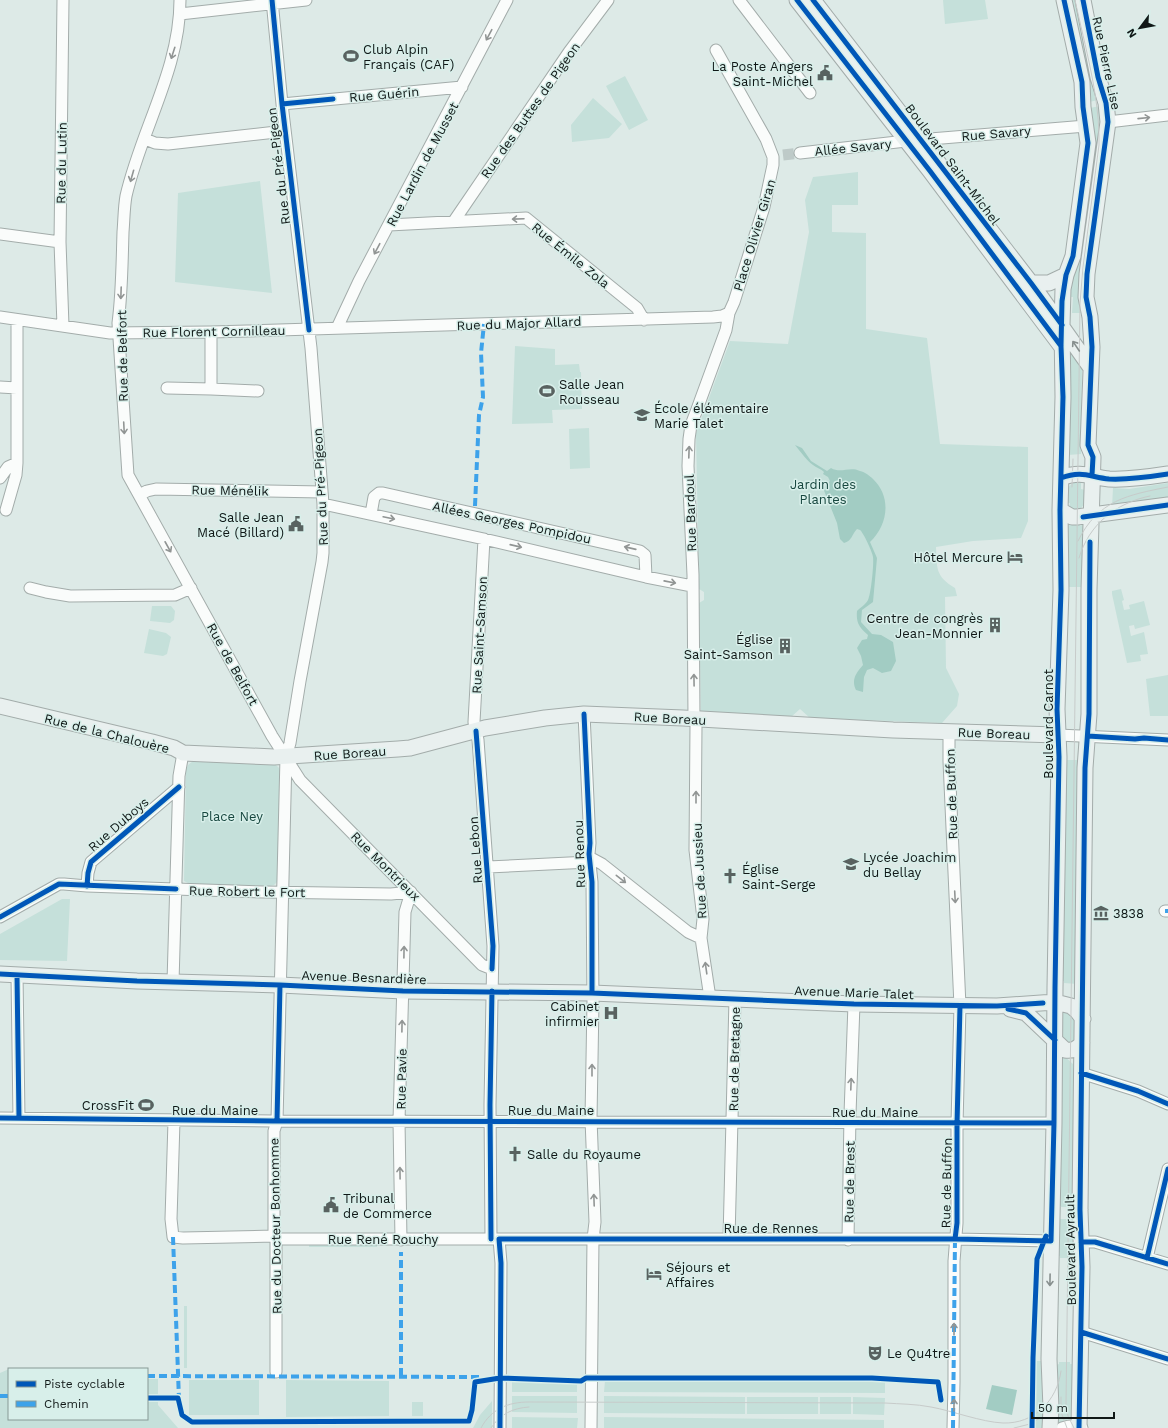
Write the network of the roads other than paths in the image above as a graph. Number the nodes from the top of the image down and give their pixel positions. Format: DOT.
graph roads {
  1 [pos="63,0"];
  2 [pos="180,0"];
  3 [pos="306,0"];
  4 [pos="507,0"];
  5 [pos="608,0"];
  6 [pos="739,0"];
  7 [pos="797,0"];
  8 [pos="813,0"];
  9 [pos="1064,0"];
  10 [pos="1083,0"];
  11 [pos="272,2"];
  12 [pos="180,14"];
  13 [pos="716,50"];
  14 [pos="462,87"];
  15 [pos="810,93"];
  16 [pos="282,104"];
  17 [pos="1168,115"];
  18 [pos="1108,122"];
  19 [pos="1086,126"];
  20 [pos="285,131"];
  21 [pos="145,138"];
  22 [pos="921,140"];
  23 [pos="906,141"];
  24 [pos="800,153"];
  25 [pos="454,221"];
  26 [pos="389,225"];
  27 [pos="0,234"];
  28 [pos="60,242"];
  29 [pos="1066,275"];
  30 [pos="1031,283"];
  31 [pos="729,313"];
  32 [pos="0,317"];
  33 [pos="18,320"];
  34 [pos="644,320"];
  35 [pos="1062,325"];
  36 [pos="63,326"];
  37 [pos="337,328"];
  38 [pos="309,330"];
  39 [pos="211,332"];
  40 [pos="119,333"];
  41 [pos="1061,346"];
  42 [pos="1091,368"];
  43 [pos="0,387"];
  44 [pos="17,388"];
  45 [pos="167,388"];
  46 [pos="211,389"];
  47 [pos="258,391"];
  48 [pos="16,462"];
  49 [pos="1168,474"];
  50 [pos="1092,475"];
  51 [pos="0,478"];
  52 [pos="1061,478"];
  53 [pos="322,492"];
  54 [pos="139,495"];
  55 [pos="323,504"];
  56 [pos="1168,505"];
  57 [pos="6,510"];
  58 [pos="1060,510"];
  59 [pos="1088,513"];
  60 [pos="1112,513"];
  61 [pos="371,514"];
  62 [pos="484,538"];
  63 [pos="1090,542"];
  64 [pos="646,577"];
  65 [pos="692,586"];
  66 [pos="30,588"];
  67 [pos="191,588"];
  68 [pos="0,706"];
  69 [pos="584,714"];
  70 [pos="694,719"];
  71 [pos="476,731"];
  72 [pos="949,732"];
  73 [pos="1058,735"];
  74 [pos="1088,736"];
  75 [pos="1168,740"];
  76 [pos="183,753"];
  77 [pos="286,757"];
  78 [pos="178,787"];
  79 [pos="589,859"];
  80 [pos="488,867"];
  81 [pos="87,886"];
  82 [pos="176,889"];
  83 [pos="283,892"];
  84 [pos="411,892"];
  85 [pos="0,917"];
  86 [pos="701,938"];
  87 [pos="492,969"];
  88 [pos="0,974"];
  89 [pos="17,975"];
  90 [pos="173,982"];
  91 [pos="280,985"];
  92 [pos="403,991"];
  93 [pos="492,991"];
  94 [pos="592,993"];
  95 [pos="710,998"];
  96 [pos="735,999"];
  97 [pos="1055,1002"];
  98 [pos="854,1004"];
  99 [pos="960,1006"];
  100 [pos="997,1006"];
  101 [pos="1082,1019"];
  102 [pos="1055,1040"];
  103 [pos="1076,1047"];
  104 [pos="1082,1073"];
  105 [pos="1168,1104"];
  106 [pos="0,1118"];
  107 [pos="19,1118"];
  108 [pos="174,1120"];
  109 [pos="277,1121"];
  110 [pos="399,1121"];
  111 [pos="490,1121"];
  112 [pos="591,1122"];
  113 [pos="732,1122"];
  114 [pos="850,1123"];
  115 [pos="1054,1123"];
  116 [pos="958,1124"];
  117 [pos="1168,1169"];
  118 [pos="275,1238"];
  119 [pos="495,1239"];
  120 [pos="593,1239"];
  121 [pos="729,1239"];
  122 [pos="401,1240"];
  123 [pos="848,1240"];
  124 [pos="955,1240"];
  125 [pos="1051,1241"];
  126 [pos="1081,1242"];
  127 [pos="1147,1258"];
  128 [pos="1168,1264"];
  129 [pos="1081,1332"];
  130 [pos="1168,1359"];
  131 [pos="276,1372"];
  132 [pos="1080,1427"];
  133 [pos="500,1428"];
  134 [pos="591,1428"];
  135 [pos="953,1428"];
  136 [pos="1050,1428"];
  137 [pos="1062,1428"];
  1 -- 28 [label="street, Rue du Lutin"];
  2 -- 12 [label="street, Rue de Belfort"];
  3 -- 11 [label="street"];
  4 -- 14 [label="street, Rue Lardin de Musset, one-way"];
  5 -- 25 [label="street, Rue des Buttes de Pigeon"];
  6 -- 15 [label="street"];
  7 -- 23 [label="main road, Boulevard Saint-Michel"];
  8 -- 22 [label="main road, Boulevard Saint-Michel"];
  9 -- 19 [label="main road"];
  10 -- 18 [label="main road, Rue Pierre Lise"];
  11 -- 12 [label="street"];
  11 -- 16 [label="street, Rue du Pré-Pigeon"];
  12 -- 21 [label="street, Rue de Belfort, one-way"];
  13 -- 31 [label="street, Place Olivier Giran"];
  14 -- 16 [label="street, Rue Guérin"];
  14 -- 26 [label="street, Rue Lardin de Musset"];
  16 -- 20 [label="street, Rue du Pré-Pigeon"];
  18 -- 17 [label="street, one-way"];
  18 -- 42 [label="main road, Rue Pierre Lise"];
  19 -- 22 [label="street, Rue Savary"];
  19 -- 29 [label="main road"];
  20 -- 21 [label="street"];
  20 -- 38 [label="street, Rue du Pré-Pigeon"];
  21 -- 40 [label="street, Rue de Belfort, one-way"];
  22 -- 23 [label="street, Rue Savary"];
  22 -- 30 [label="main road, Boulevard Saint-Michel"];
  23 -- 24 [label="street, Allée Savary"];
  23 -- 41 [label="main road, Boulevard Saint-Michel"];
  25 -- 26 [label="street, Rue Émile Zola"];
  34 -- 25 [label="street, Rue Émile Zola, one-way"];
  26 -- 37 [label="street, Rue Lardin de Musset, one-way"];
  27 -- 28 [label="street"];
  28 -- 36 [label="street, Rue du Lutin"];
  29 -- 30 [label="main road"];
  29 -- 35 [label="main road"];
  30 -- 35 [label="main road, Boulevard Saint-Michel"];
  31 -- 34 [label="street, Rue du Major Allard"];
  65 -- 31 [label="street, Rue Bardoul, one-way"];
  32 -- 33 [label="street, Rue Florent Cornilleau"];
  33 -- 36 [label="street, Rue Florent Cornilleau"];
  33 -- 44 [label="street"];
  34 -- 37 [label="street, Rue du Major Allard"];
  35 -- 41 [label="main road"];
  42 -- 35 [label="main road, Boulevard Saint-Michel, one-way"];
  36 -- 40 [label="street, Rue Florent Cornilleau"];
  37 -- 38 [label="street, Rue du Major Allard"];
  38 -- 39 [label="street, Rue Florent Cornilleau"];
  38 -- 53 [label="street, Rue du Pré-Pigeon"];
  39 -- 40 [label="street, Rue Florent Cornilleau"];
  39 -- 46 [label="street"];
  40 -- 54 [label="street, Rue de Belfort, one-way"];
  41 -- 52 [label="main road"];
  42 -- 50 [label="main road"];
  43 -- 44 [label="street"];
  44 -- 48 [label="street"];
  45 -- 46 [label="street"];
  46 -- 47 [label="street"];
  48 -- 51 [label="street"];
  48 -- 57 [label="street"];
  49 -- 50 [label="main road"];
  50 -- 52 [label="main road"];
  50 -- 59 [label="main road"];
  52 -- 58 [label="main road, Boulevard Carnot"];
  53 -- 54 [label="street, Rue Ménélik"];
  53 -- 55 [label="street, Rue du Pré-Pigeon"];
  54 -- 67 [label="street, Rue de Belfort, one-way"];
  55 -- 61 [label="street, Allées Georges Pompidou"];
  55 -- 77 [label="street, Rue du Pré-Pigeon"];
  56 -- 60 [label="main road"];
  58 -- 59 [label="main road"];
  58 -- 73 [label="main road, Boulevard Carnot"];
  59 -- 60 [label="main road"];
  59 -- 63 [label="main road"];
  60 -- 63 [label="main road"];
  61 -- 62 [label="street, Allées Georges Pompidou, one-way"];
  64 -- 61 [label="street, Allées Georges Pompidou, one-way"];
  62 -- 64 [label="street, Allées Georges Pompidou, one-way"];
  62 -- 71 [label="street, Rue Saint-Samson"];
  63 -- 74 [label="main road"];
  64 -- 65 [label="street, Allées Georges Pompidou, one-way"];
  70 -- 65 [label="street, Rue Bardoul, one-way"];
  66 -- 67 [label="street"];
  67 -- 77 [label="street, Rue de Belfort"];
  68 -- 76 [label="main road, Rue de la Chalouère"];
  69 -- 70 [label="main road, Rue Boreau"];
  69 -- 71 [label="main road, Rue Boreau"];
  69 -- 79 [label="street, Rue Renou"];
  70 -- 72 [label="main road, Rue Boreau"];
  86 -- 70 [label="street, Rue de Jussieu, one-way"];
  71 -- 77 [label="main road, Rue Boreau"];
  71 -- 80 [label="street, Rue Lebon"];
  72 -- 73 [label="main road, Rue Boreau"];
  72 -- 99 [label="street, Rue de Buffon, one-way"];
  73 -- 74 [label="street"];
  73 -- 97 [label="main road, Boulevard Carnot"];
  74 -- 75 [label="street"];
  74 -- 101 [label="main road"];
  76 -- 77 [label="main road, Rue de la Chalouère"];
  76 -- 78 [label="street"];
  77 -- 83 [label="street, Rue du Pré-Pigeon"];
  77 -- 84 [label="street, Rue Montrieux"];
  78 -- 81 [label="street, Rue Duboys"];
  78 -- 82 [label="street"];
  79 -- 80 [label="street"];
  79 -- 86 [label="street, one-way"];
  79 -- 94 [label="street, Rue Renou"];
  80 -- 87 [label="street, Rue Lebon"];
  81 -- 82 [label="street, Rue Robert le Fort"];
  81 -- 85 [label="street, Rue Robert le Fort"];
  82 -- 83 [label="street, Rue Robert le Fort"];
  82 -- 90 [label="street"];
  83 -- 84 [label="street, Rue Robert le Fort"];
  83 -- 91 [label="street, Rue du Docteur Bonhomme"];
  84 -- 87 [label="street, Rue Montrieux"];
  92 -- 84 [label="street, Rue Pavie, one-way"];
  95 -- 86 [label="street, Rue de Jussieu, one-way"];
  87 -- 93 [label="street, Rue Lebon"];
  88 -- 89 [label="main road, Avenue Besnardière"];
  89 -- 90 [label="main road, Avenue Besnardière"];
  89 -- 107 [label="street"];
  90 -- 91 [label="main road, Avenue Besnardière"];
  91 -- 92 [label="main road, Avenue Besnardière"];
  91 -- 109 [label="street, Rue du Docteur Bonhomme"];
  92 -- 93 [label="main road, Avenue Besnardière"];
  110 -- 92 [label="street, Rue Pavie, one-way"];
  93 -- 94 [label="main road, Avenue Besnardière"];
  93 -- 111 [label="street, Rue Lebon"];
  94 -- 95 [label="main road, Avenue Besnardière"];
  112 -- 94 [label="street, Rue Renou, one-way"];
  95 -- 96 [label="main road, Avenue Marie Talet"];
  96 -- 98 [label="main road, Avenue Marie Talet"];
  96 -- 113 [label="street, Rue de Bretagne"];
  97 -- 100 [label="main road, Avenue Marie Talet"];
  97 -- 101 [label="main road"];
  97 -- 102 [label="main road, Boulevard Ayrault"];
  98 -- 99 [label="main road, Avenue Marie Talet"];
  114 -- 98 [label="street, Rue de Brest, one-way"];
  99 -- 100 [label="main road, Avenue Marie Talet"];
  99 -- 116 [label="street, Rue de Buffon"];
  100 -- 102 [label="main road, Avenue Marie Talet"];
  101 -- 103 [label="main road"];
  102 -- 103 [label="main road, Avenue Marie Talet"];
  102 -- 115 [label="main road, Boulevard Ayrault"];
  103 -- 104 [label="main road"];
  104 -- 105 [label="street"];
  104 -- 126 [label="main road, Boulevard Ayrault"];
  106 -- 107 [label="street, Rue du Maine"];
  107 -- 108 [label="street, Rue du Maine"];
  108 -- 109 [label="street, Rue du Maine"];
  108 -- 118 [label="street, Rue René Rouchy"];
  109 -- 110 [label="street, Rue du Maine"];
  109 -- 118 [label="street, Rue du Docteur Bonhomme"];
  110 -- 111 [label="street, Rue du Maine"];
  122 -- 110 [label="street, Rue Pavie, one-way"];
  111 -- 112 [label="street, Rue du Maine"];
  111 -- 119 [label="street, Rue Lebon"];
  112 -- 113 [label="street, Rue du Maine"];
  120 -- 112 [label="street, Rue Renou, one-way"];
  113 -- 114 [label="street, Rue du Maine"];
  113 -- 121 [label="street, Rue de Bretagne"];
  114 -- 116 [label="street, Rue du Maine"];
  114 -- 123 [label="street, Rue de Brest"];
  115 -- 116 [label="street, Rue du Maine"];
  115 -- 125 [label="main road, Boulevard Ayrault"];
  116 -- 124 [label="street, Rue de Buffon"];
  117 -- 127 [label="street"];
  118 -- 122 [label="street, Rue René Rouchy"];
  118 -- 131 [label="street, Rue du Docteur Bonhomme"];
  119 -- 120 [label="street, Rue de Rennes"];
  119 -- 122 [label="street, Rue René Rouchy"];
  119 -- 133 [label="street, Rue Lebon"];
  120 -- 121 [label="street, Rue de Rennes"];
  120 -- 134 [label="street, Rue Renou"];
  121 -- 123 [label="street, Rue de Rennes"];
  123 -- 124 [label="street, Rue de Rennes"];
  124 -- 125 [label="street, Rue de Rennes"];
  135 -- 124 [label="street, Rue de Buffon, one-way"];
  125 -- 136 [label="main road, Boulevard Ayrault, one-way"];
  126 -- 127 [label="street"];
  126 -- 129 [label="main road, Boulevard Ayrault"];
  127 -- 128 [label="street"];
  129 -- 130 [label="street"];
  129 -- 132 [label="main road, Boulevard Ayrault"];
  132 -- 137 [label="street"];
}
